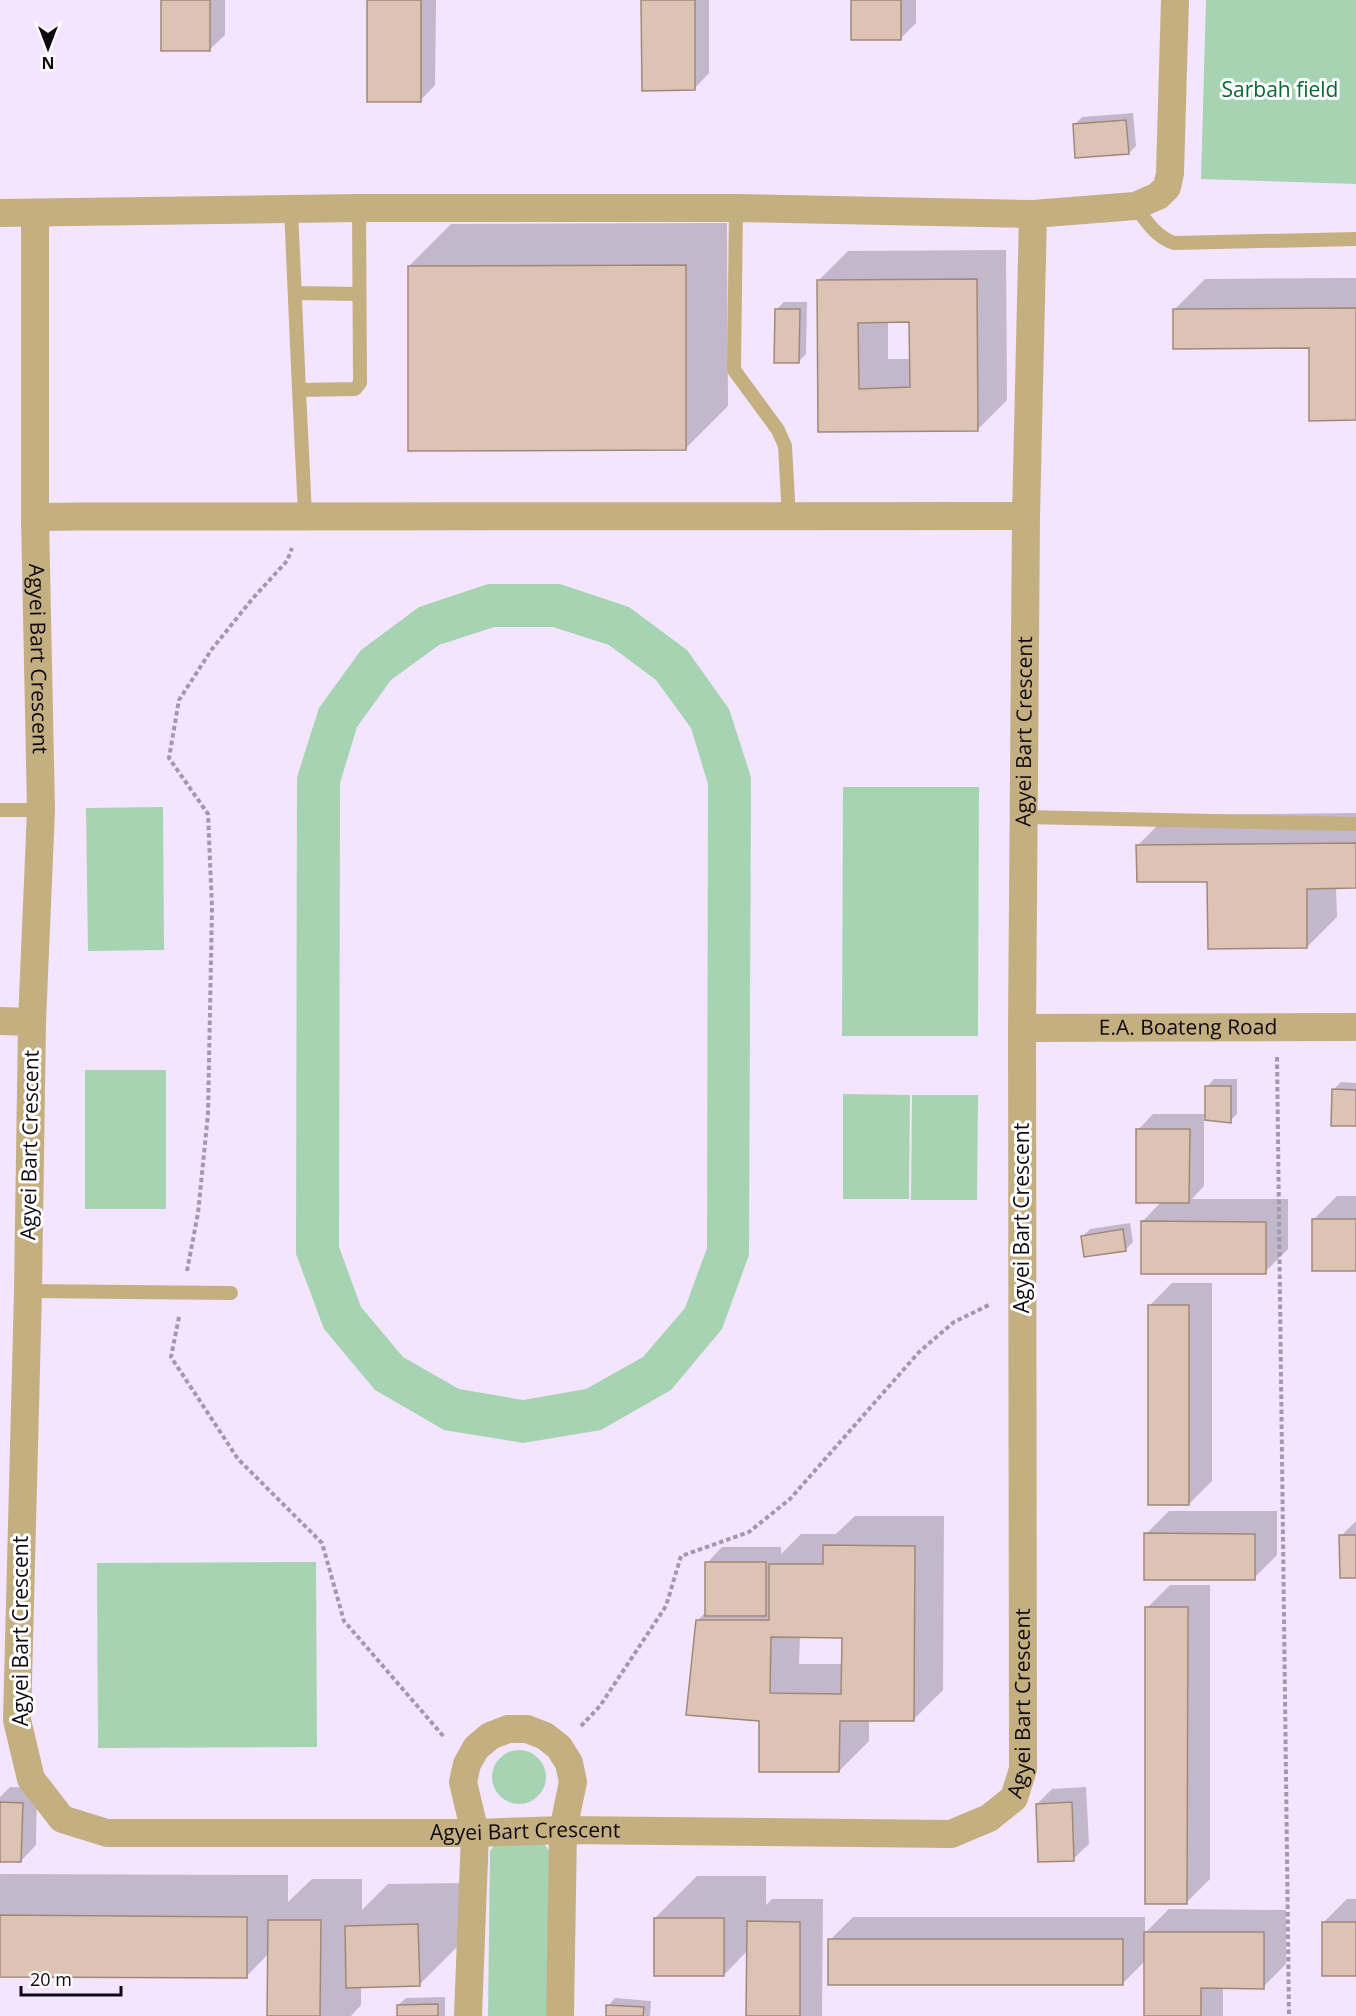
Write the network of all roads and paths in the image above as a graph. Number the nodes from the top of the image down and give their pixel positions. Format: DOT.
graph roads {
  1 [pos="1175,0"];
  2 [pos="1135,206"];
  3 [pos="359,208"];
  4 [pos="736,208"];
  5 [pos="291,209"];
  6 [pos="0,213"];
  7 [pos="35,213"];
  8 [pos="1033,214"];
  9 [pos="1356,239"];
  10 [pos="296,293"];
  11 [pos="358,294"];
  12 [pos="299,390"];
  13 [pos="305,515"];
  14 [pos="1026,516"];
  15 [pos="35,517"];
  16 [pos="789,518"];
  17 [pos="0,810"];
  18 [pos="41,810"];
  19 [pos="1024,818"];
  20 [pos="1356,824"];
  21 [pos="0,1021"];
  22 [pos="32,1022"];
  23 [pos="1276,1026"];
  24 [pos="1356,1027"];
  25 [pos="1022,1028"];
  26 [pos="1022,1290"];
  27 [pos="28,1291"];
  28 [pos="183,1292"];
  29 [pos="231,1293"];
  30 [pos="559,1747"];
  31 [pos="467,1764"];
  32 [pos="563,1830"];
  33 [pos="475,1833"];
  34 [pos="468,2016"];
  35 [pos="560,2016"];
  36 [pos="1289,2016"];
  1 -- 2 [label="street"];
  2 -- 8 [label="street"];
  2 -- 9 [label="lane"];
  3 -- 4 [label="street"];
  3 -- 5 [label="street"];
  3 -- 11 [label="lane"];
  4 -- 8 [label="street"];
  4 -- 16 [label="lane"];
  5 -- 7 [label="street"];
  5 -- 10 [label="lane"];
  6 -- 7 [label="street"];
  7 -- 15 [label="street, Agyei Bart Crescent"];
  8 -- 14 [label="street, Agyei Bart Crescent"];
  10 -- 11 [label="lane"];
  10 -- 12 [label="lane"];
  11 -- 12 [label="lane"];
  12 -- 13 [label="lane"];
  13 -- 15 [label="street"];
  13 -- 16 [label="street"];
  13 -- 28 [label="path"];
  14 -- 16 [label="street"];
  14 -- 19 [label="street, Agyei Bart Crescent"];
  15 -- 18 [label="street, Agyei Bart Crescent"];
  17 -- 18 [label="lane"];
  18 -- 22 [label="street, Agyei Bart Crescent"];
  19 -- 20 [label="lane"];
  19 -- 25 [label="street, Agyei Bart Crescent"];
  21 -- 22 [label="street"];
  22 -- 27 [label="street, Agyei Bart Crescent"];
  23 -- 24 [label="street, E.A. Boateng Road"];
  23 -- 25 [label="street, E.A. Boateng Road"];
  23 -- 36 [label="path"];
  25 -- 26 [label="street, Agyei Bart Crescent"];
  26 -- 30 [label="path"];
  26 -- 32 [label="street, Agyei Bart Crescent"];
  27 -- 28 [label="lane"];
  27 -- 33 [label="street, Agyei Bart Crescent"];
  28 -- 29 [label="lane"];
  28 -- 31 [label="path"];
  30 -- 31 [label="street"];
  30 -- 32 [label="street"];
  31 -- 33 [label="street"];
  32 -- 33 [label="street, Agyei Bart Crescent"];
  32 -- 35 [label="street"];
  33 -- 34 [label="street"];
}
